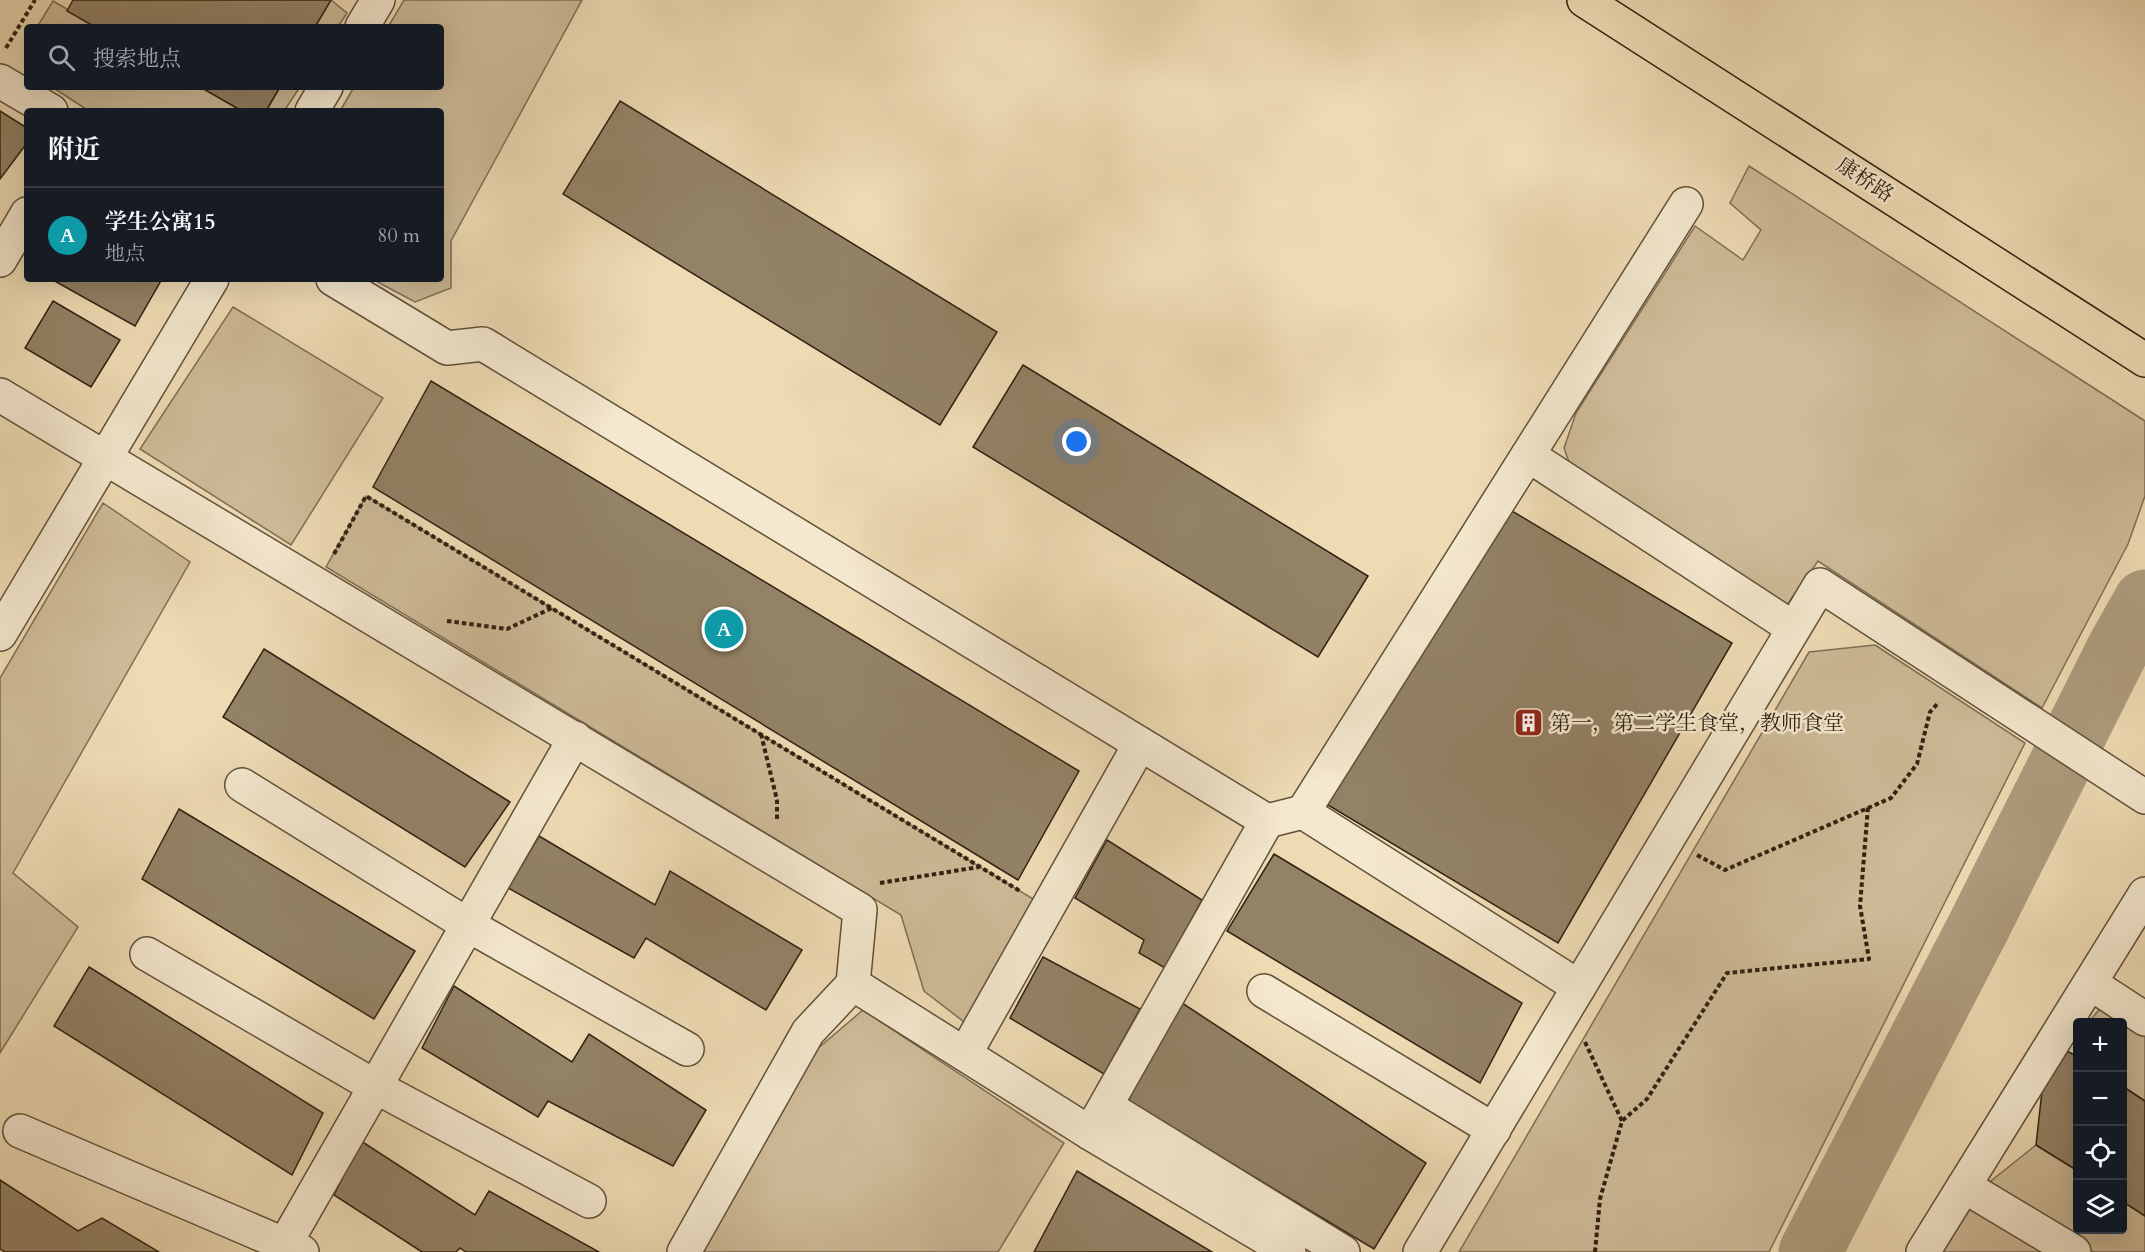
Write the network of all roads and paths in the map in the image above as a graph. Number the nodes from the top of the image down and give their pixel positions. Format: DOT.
graph roads {
  1 [pos="35,0"];
  2 [pos="378,0"];
  3 [pos="1596,4"];
  4 [pos="364,24"];
  5 [pos="0,58"];
  6 [pos="0,81"];
  7 [pos="324,90"];
  8 [pos="46,108"];
  9 [pos="314,108"];
  10 [pos="1686,204"];
  11 [pos="24,219"];
  12 [pos="0,260"];
  13 [pos="210,282"];
  14 [pos="338,282"];
  15 [pos="2145,360"];
  16 [pos="0,395"];
  17 [pos="1528,455"];
  18 [pos="106,456"];
  19 [pos="317,583"];
  20 [pos="552,608"];
  21 [pos="1793,628"];
  22 [pos="0,634"];
  23 [pos="429,650"];
  24 [pos="1961,676"];
  25 [pos="760,733"];
  26 [pos="575,738"];
  27 [pos="1140,744"];
  28 [pos="242,785"];
  29 [pos="2139,793"];
  30 [pos="1869,807"];
  31 [pos="1303,812"];
  32 [pos="1267,821"];
  33 [pos="1667,840"];
  34 [pos="767,854"];
  35 [pos="980,867"];
  36 [pos="2145,894"];
  37 [pos="843,899"];
  38 [pos="1047,908"];
  39 [pos="468,925"];
  40 [pos="147,954"];
  41 [pos="2090,983"];
  42 [pos="853,984"];
  43 [pos="1579,987"];
  44 [pos="1264,992"];
  45 [pos="2145,1018"];
  46 [pos="1560,1019"];
  47 [pos="687,1049"];
  48 [pos="965,1054"];
  49 [pos="376,1087"];
  50 [pos="1098,1120"];
  51 [pos="1622,1121"];
  52 [pos="1494,1130"];
  53 [pos="20,1131"];
  54 [pos="1964,1186"];
  55 [pos="589,1200"];
  56 [pos="294,1248"];
  57 [pos="684,1252"];
  58 [pos="1289,1252"];
  59 [pos="1343,1252"];
  60 [pos="1420,1252"];
  61 [pos="1595,1252"];
  62 [pos="1923,1252"];
  63 [pos="2074,1252"];
  1 -- 5 [label="path"];
  2 -- 4 [label="lane"];
  3 -- 15 [label="main road, 康桥路"];
  6 -- 8 [label="lane"];
  7 -- 9 [label="lane"];
  10 -- 17 [label="lane"];
  11 -- 12 [label="lane"];
  13 -- 18 [label="lane"];
  14 -- 27 [label="lane"];
  16 -- 18 [label="lane"];
  17 -- 21 [label="lane"];
  17 -- 31 [label="lane"];
  18 -- 19 [label="lane"];
  18 -- 22 [label="lane"];
  19 -- 20 [label="path"];
  19 -- 23 [label="lane"];
  20 -- 23 [label="path"];
  20 -- 25 [label="path"];
  21 -- 24 [label="lane"];
  21 -- 33 [label="lane"];
  23 -- 26 [label="lane"];
  24 -- 29 [label="lane"];
  24 -- 30 [label="path"];
  25 -- 34 [label="path"];
  25 -- 35 [label="path"];
  26 -- 34 [label="lane"];
  26 -- 39 [label="lane"];
  27 -- 32 [label="lane"];
  27 -- 38 [label="lane"];
  28 -- 39 [label="lane"];
  30 -- 33 [label="path"];
  30 -- 51 [label="path"];
  31 -- 32 [label="lane"];
  31 -- 43 [label="lane"];
  32 -- 50 [label="lane"];
  33 -- 43 [label="lane"];
  34 -- 37 [label="lane"];
  35 -- 37 [label="path"];
  35 -- 38 [label="path"];
  36 -- 41 [label="lane"];
  37 -- 42 [label="lane"];
  38 -- 48 [label="lane"];
  39 -- 47 [label="lane"];
  39 -- 49 [label="lane"];
  40 -- 49 [label="lane"];
  41 -- 45 [label="lane"];
  41 -- 54 [label="lane"];
  42 -- 48 [label="lane"];
  42 -- 57 [label="lane"];
  43 -- 46 [label="lane"];
  44 -- 52 [label="lane"];
  46 -- 51 [label="path"];
  46 -- 52 [label="lane"];
  48 -- 50 [label="lane"];
  49 -- 55 [label="lane"];
  49 -- 56 [label="lane"];
  50 -- 58 [label="lane"];
  50 -- 59 [label="lane"];
  51 -- 61 [label="path"];
  52 -- 60 [label="lane"];
  53 -- 56 [label="lane"];
  54 -- 62 [label="lane"];
  54 -- 63 [label="lane"];
}
